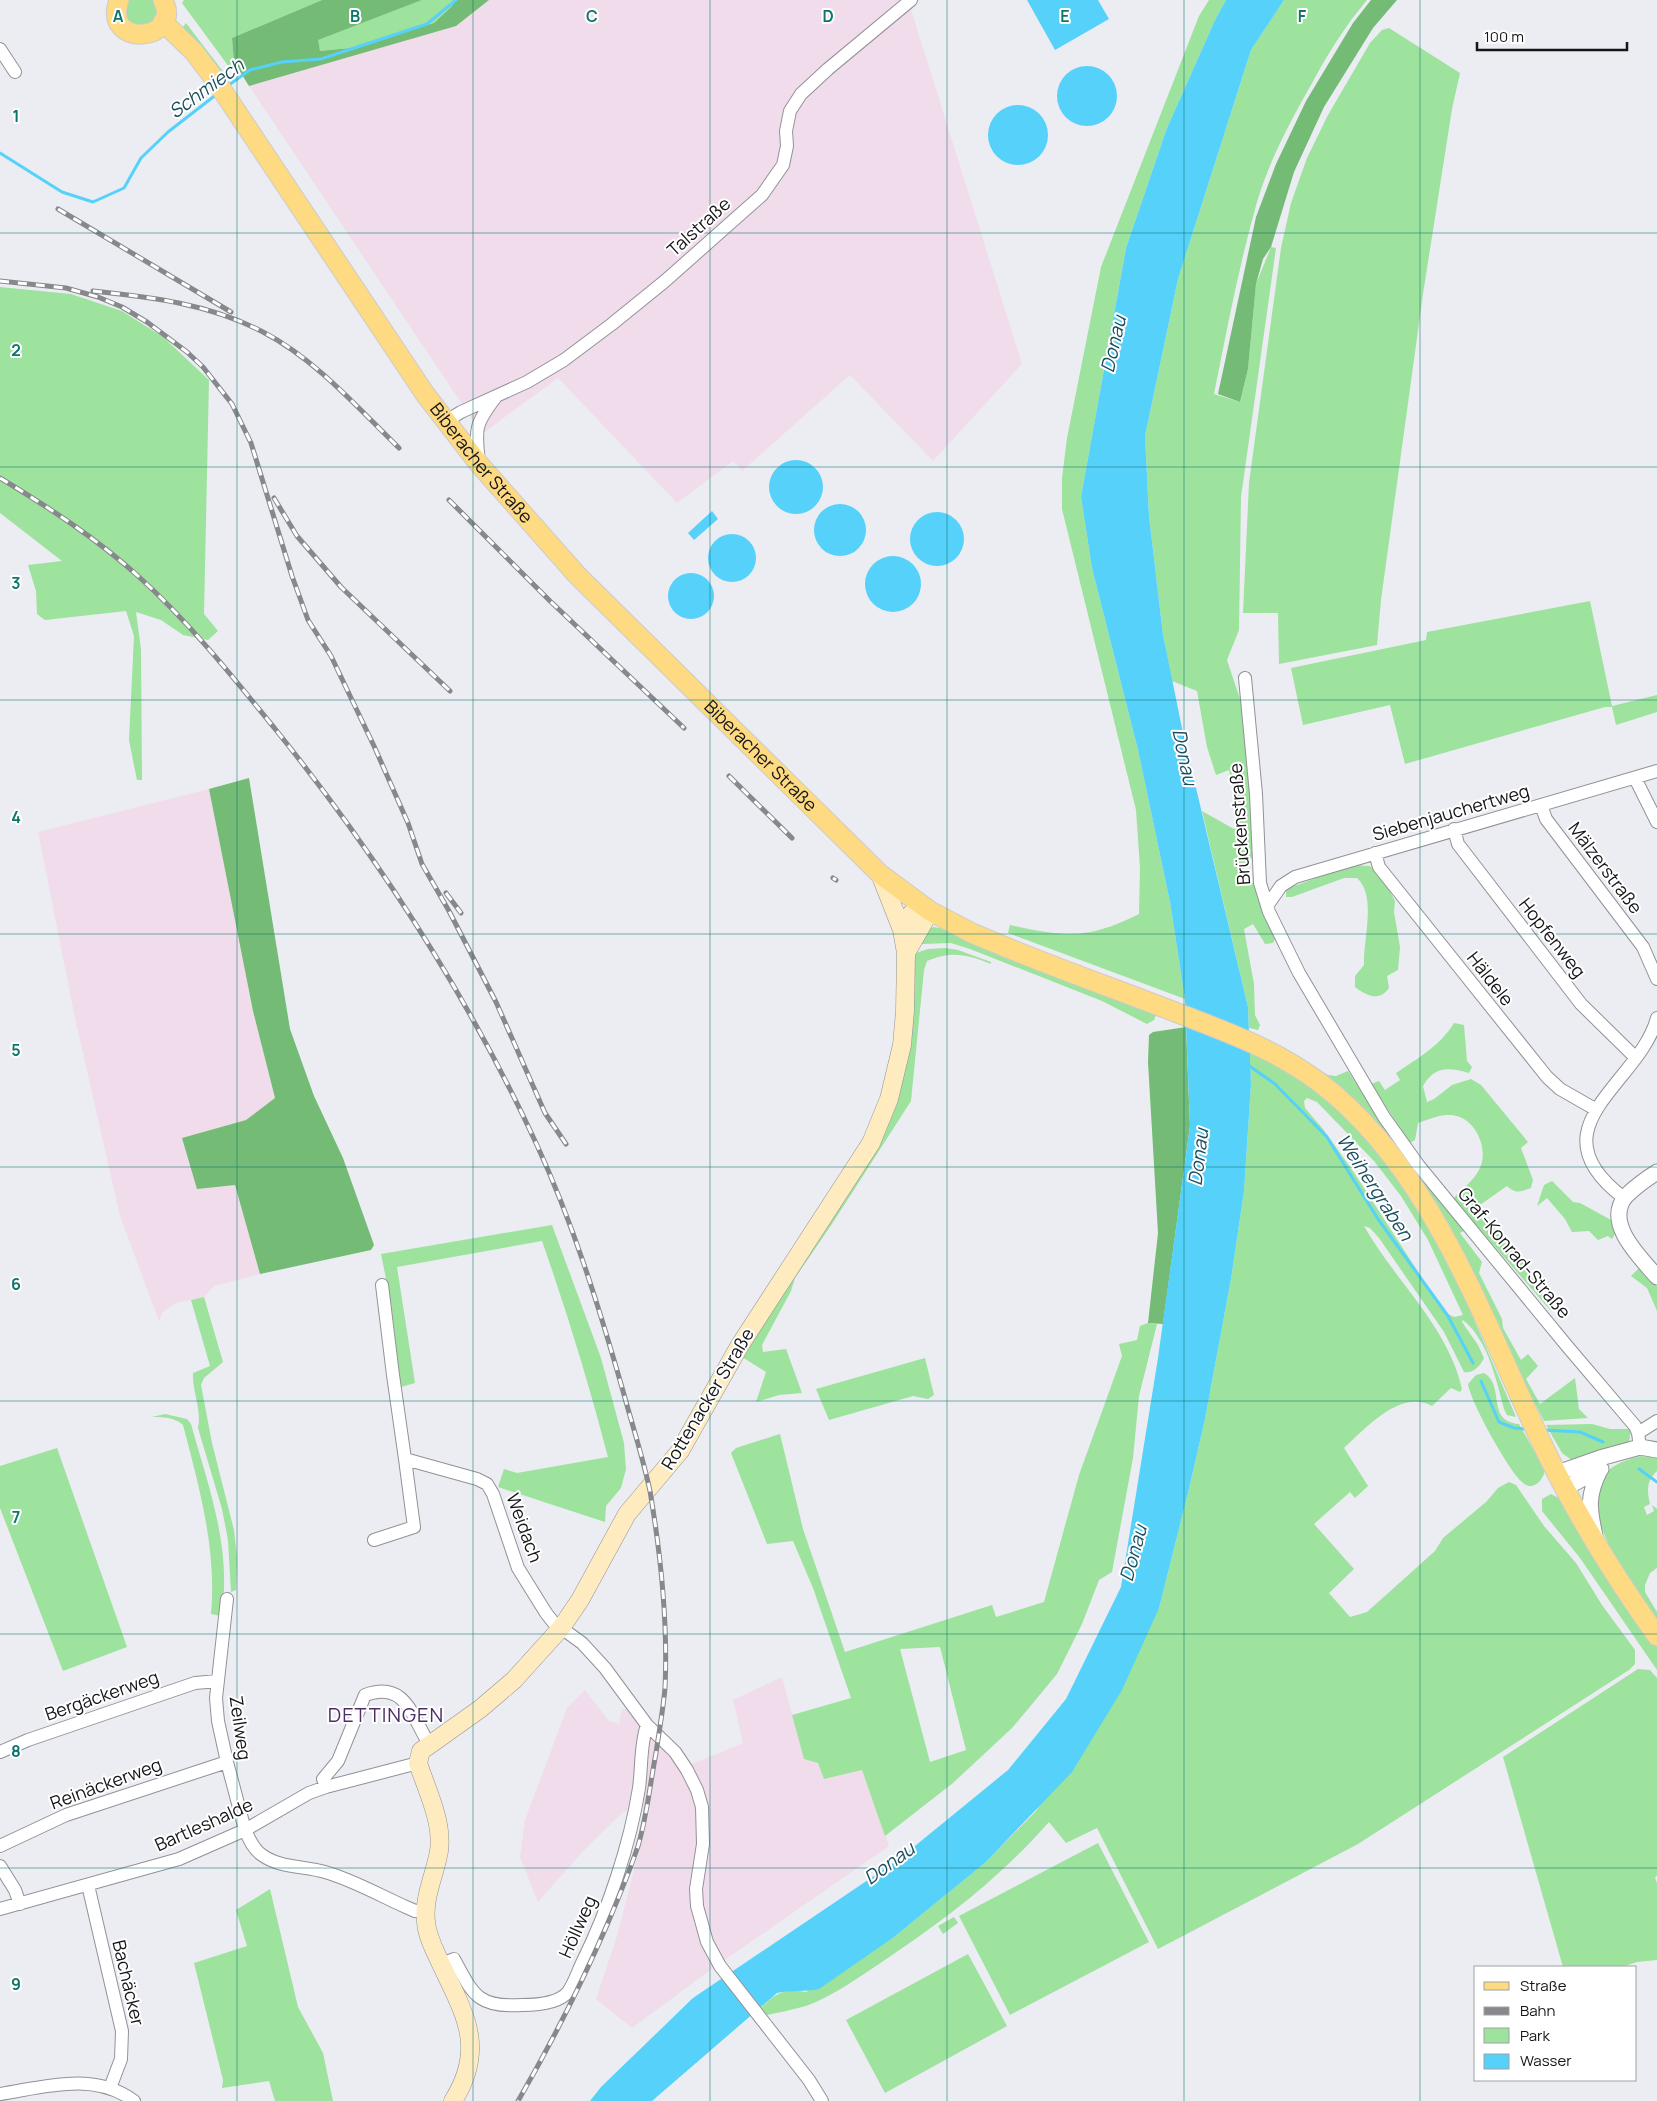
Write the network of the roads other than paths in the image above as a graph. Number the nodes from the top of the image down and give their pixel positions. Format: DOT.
graph roads {
  1 [pos="119,0"];
  2 [pos="163,0"];
  3 [pos="911,0"];
  4 [pos="163,22"];
  5 [pos="0,49"];
  6 [pos="15,72"];
  7 [pos="495,398"];
  8 [pos="445,422"];
  9 [pos="479,464"];
  10 [pos="1245,678"];
  11 [pos="1657,771"];
  12 [pos="1635,778"];
  13 [pos="1541,805"];
  14 [pos="1657,822"];
  15 [pos="1454,829"];
  16 [pos="1375,853"];
  17 [pos="880,874"];
  18 [pos="1267,906"];
  19 [pos="927,909"];
  20 [pos="902,930"];
  21 [pos="906,952"];
  22 [pos="1657,979"];
  23 [pos="1657,1018"];
  24 [pos="1635,1057"];
  25 [pos="1352,1064"];
  26 [pos="1596,1109"];
  27 [pos="1657,1172"];
  28 [pos="1624,1198"];
  29 [pos="1657,1277"];
  30 [pos="382,1284"];
  31 [pos="1657,1421"];
  32 [pos="1639,1440"];
  33 [pos="1657,1450"];
  34 [pos="1617,1455"];
  35 [pos="406,1459"];
  36 [pos="1600,1470"];
  37 [pos="1561,1480"];
  38 [pos="374,1540"];
  39 [pos="1596,1542"];
  40 [pos="228,1600"];
  41 [pos="561,1628"];
  42 [pos="1657,1636"];
  43 [pos="218,1681"];
  44 [pos="647,1724"];
  45 [pos="429,1744"];
  46 [pos="0,1752"];
  47 [pos="227,1762"];
  48 [pos="418,1763"];
  49 [pos="326,1787"];
  50 [pos="244,1830"];
  51 [pos="0,1846"];
  52 [pos="0,1866"];
  53 [pos="88,1884"];
  54 [pos="20,1904"];
  55 [pos="0,1909"];
  56 [pos="426,1910"];
  57 [pos="441,1964"];
  58 [pos="110,2088"];
  59 [pos="0,2094"];
  60 [pos="134,2101"];
  61 [pos="453,2101"];
  62 [pos="822,2101"];
  1 -- 4 [label="main road"];
  2 -- 4 [label="main road"];
  3 -- 7 [label="street, Talstraße"];
  4 -- 8 [label="main road, Biberacher Straße"];
  5 -- 6 [label="street"];
  7 -- 8 [label="street, Talstraße"];
  7 -- 9 [label="street"];
  8 -- 9 [label="main road, Biberacher Straße"];
  9 -- 17 [label="main road, Biberacher Straße"];
  10 -- 18 [label="street, Brückenstraße"];
  11 -- 12 [label="street, Siebenjauchertweg"];
  12 -- 13 [label="street, Siebenjauchertweg"];
  12 -- 14 [label="street"];
  13 -- 15 [label="street, Siebenjauchertweg"];
  13 -- 22 [label="street, Mälzerstraße"];
  15 -- 16 [label="street, Siebenjauchertweg"];
  15 -- 24 [label="street, Hopfenweg"];
  16 -- 18 [label="street, Siebenjauchertweg"];
  16 -- 26 [label="street, Häldele"];
  17 -- 19 [label="main road, Biberacher Straße"];
  17 -- 20 [label="main road, Rottenacker Straße"];
  18 -- 25 [label="street, Brückenstraße"];
  19 -- 20 [label="main road"];
  19 -- 21 [label="main road, Rottenacker Straße"];
  19 -- 37 [label="main road, Biberacher Straße"];
  20 -- 21 [label="main road, Rottenacker Straße"];
  21 -- 41 [label="main road, Rottenacker Straße"];
  23 -- 24 [label="street"];
  24 -- 26 [label="street"];
  25 -- 32 [label="street, Graf-Konrad-Straße"];
  26 -- 28 [label="street"];
  27 -- 28 [label="street"];
  28 -- 29 [label="street"];
  30 -- 35 [label="street"];
  31 -- 32 [label="street"];
  32 -- 33 [label="street"];
  32 -- 34 [label="street"];
  34 -- 36 [label="street"];
  34 -- 37 [label="street"];
  35 -- 38 [label="street"];
  35 -- 41 [label="street, Weidach"];
  36 -- 37 [label="street"];
  36 -- 39 [label="street"];
  37 -- 39 [label="main road, Biberacher Straße"];
  39 -- 42 [label="main road, Biberacher Straße"];
  40 -- 43 [label="street, Zeilweg"];
  41 -- 44 [label="street"];
  41 -- 45 [label="main road, Rottenacker Straße"];
  43 -- 46 [label="street, Bergäckerweg"];
  43 -- 47 [label="street, Zeilweg"];
  44 -- 57 [label="street, Höllweg"];
  44 -- 62 [label="street"];
  45 -- 48 [label="main road, Rottenacker Straße"];
  45 -- 49 [label="street"];
  47 -- 50 [label="street, Zeilweg"];
  47 -- 51 [label="street, Reinäckerweg"];
  48 -- 49 [label="street, Bartleshalde"];
  48 -- 56 [label="main road"];
  49 -- 50 [label="street, Bartleshalde"];
  50 -- 53 [label="street, Bartleshalde"];
  50 -- 56 [label="street, Zeilweg"];
  52 -- 54 [label="street"];
  53 -- 54 [label="street, Bartleshalde"];
  53 -- 58 [label="street, Bachäcker"];
  54 -- 55 [label="street, Bartleshalde"];
  56 -- 57 [label="main road"];
  57 -- 61 [label="main road"];
  58 -- 59 [label="street"];
  58 -- 60 [label="street"];
}
